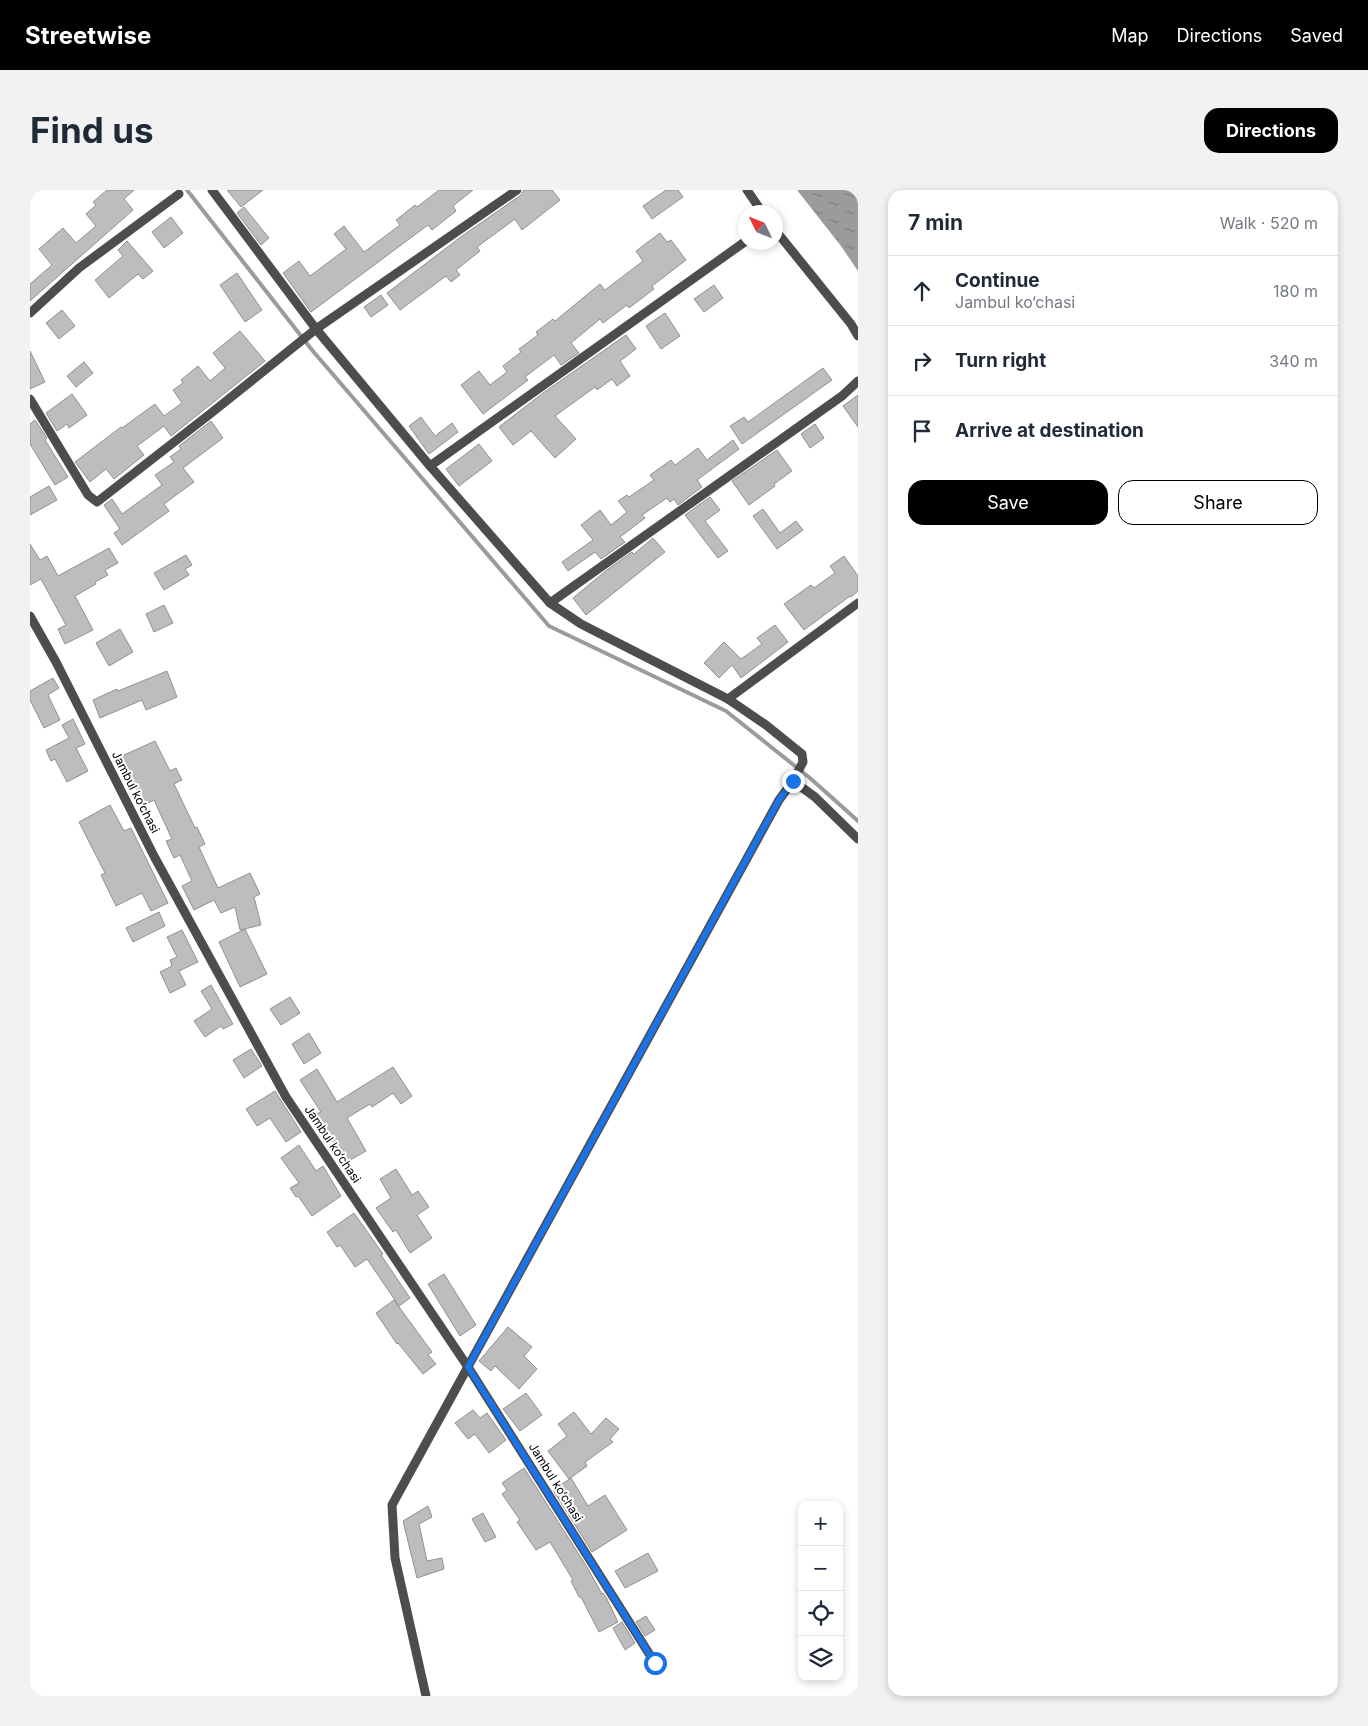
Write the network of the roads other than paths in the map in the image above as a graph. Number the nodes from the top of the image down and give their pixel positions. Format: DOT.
graph roads {
  1 [pos="212,190"];
  2 [pos="517,190"];
  3 [pos="747,190"];
  4 [pos="179,194"];
  5 [pos="757,205"];
  6 [pos="783,239"];
  7 [pos="738,247"];
  8 [pos="30,313"];
  9 [pos="316,329"];
  10 [pos="858,336"];
  11 [pos="858,381"];
  12 [pos="30,399"];
  13 [pos="430,466"];
  14 [pos="550,603"];
  15 [pos="858,603"];
  16 [pos="30,616"];
  17 [pos="728,699"];
  18 [pos="795,779"];
  19 [pos="858,840"];
  20 [pos="468,1367"];
  21 [pos="655,1663"];
  22 [pos="426,1696"];
  1 -- 9 [label="street"];
  2 -- 9 [label="street"];
  3 -- 5 [label="street"];
  4 -- 8 [label="street"];
  6 -- 10 [label="street"];
  7 -- 13 [label="street"];
  9 -- 12 [label="street"];
  9 -- 13 [label="street"];
  11 -- 14 [label="street"];
  13 -- 14 [label="street"];
  14 -- 17 [label="street"];
  15 -- 17 [label="street"];
  16 -- 20 [label="street, Jambul ko‘chasi"];
  17 -- 18 [label="street"];
  18 -- 19 [label="street"];
  18 -- 20 [label="street"];
  20 -- 21 [label="street, Jambul ko‘chasi"];
  20 -- 22 [label="street"];
}
